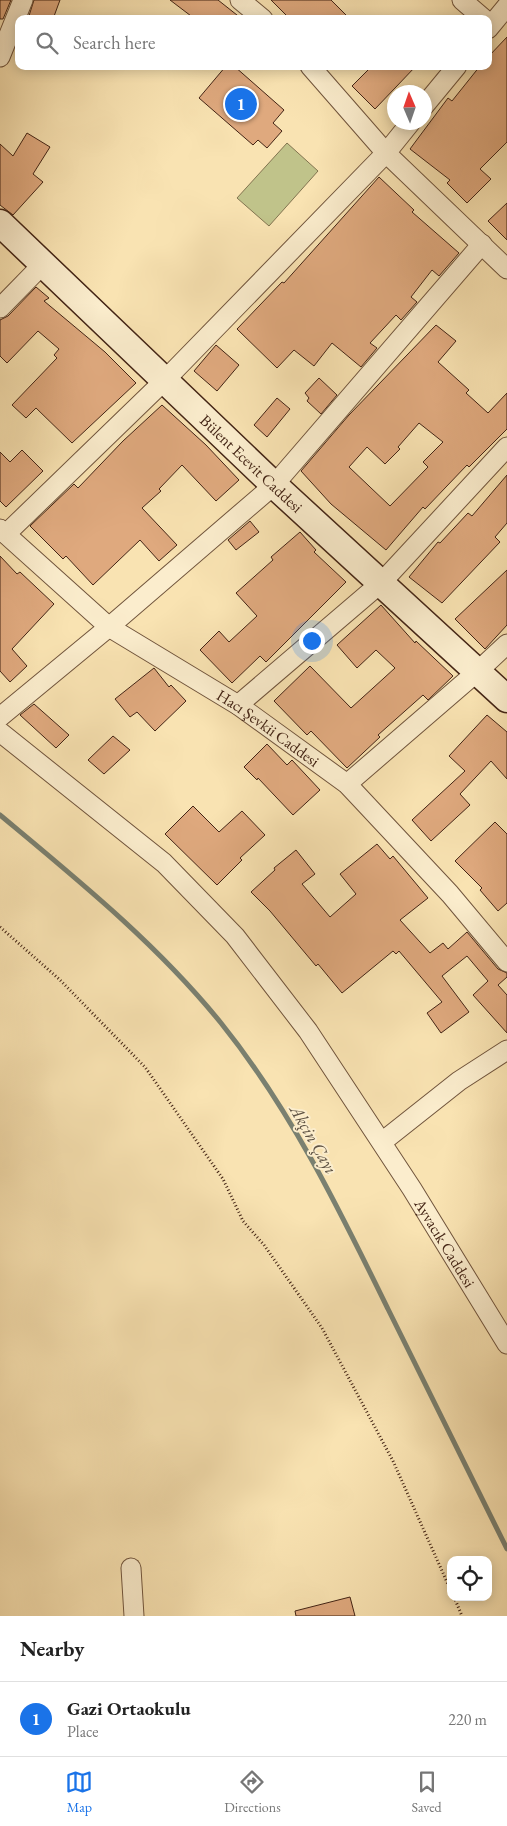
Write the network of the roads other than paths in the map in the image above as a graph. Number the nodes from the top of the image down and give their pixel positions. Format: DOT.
graph roads {
  1 [pos="23,0"];
  2 [pos="240,0"];
  3 [pos="462,0"];
  4 [pos="507,6"];
  5 [pos="17,15"];
  6 [pos="258,15"];
  7 [pos="478,15"];
  8 [pos="15,19"];
  9 [pos="492,20"];
  10 [pos="0,56"];
  11 [pos="314,70"];
  12 [pos="454,70"];
  13 [pos="432,96"];
  14 [pos="404,130"];
  15 [pos="386,152"];
  16 [pos="0,223"];
  17 [pos="482,244"];
  18 [pos="44,263"];
  19 [pos="507,269"];
  20 [pos="0,308"];
  21 [pos="165,380"];
  22 [pos="507,446"];
  23 [pos="274,485"];
  24 [pos="3,532"];
  25 [pos="382,582"];
  26 [pos="110,627"];
  27 [pos="507,644"];
  28 [pos="478,671"];
  29 [pos="507,699"];
  30 [pos="238,705"];
  31 [pos="0,718"];
  32 [pos="0,732"];
  33 [pos="347,784"];
  34 [pos="507,962"];
  35 [pos="507,1050"];
  36 [pos="382,1142"];
  37 [pos="507,1344"];
  38 [pos="131,1568"];
  39 [pos="134,1616"];
  1 -- 5 [label="street"];
  2 -- 6 [label="street"];
  3 -- 7 [label="street"];
  4 -- 9 [label="street"];
  8 -- 10 [label="street"];
  11 -- 15 [label="street"];
  12 -- 13 [label="street"];
  14 -- 15 [label="street"];
  15 -- 17 [label="street"];
  15 -- 21 [label="street"];
  16 -- 18 [label="main road, Bülent Ecevit Caddesi"];
  17 -- 19 [label="street"];
  17 -- 23 [label="street"];
  18 -- 20 [label="street"];
  18 -- 21 [label="main road, Bülent Ecevit Caddesi"];
  21 -- 23 [label="main road, Bülent Ecevit Caddesi"];
  21 -- 24 [label="street"];
  22 -- 25 [label="street"];
  23 -- 25 [label="main road, Bülent Ecevit Caddesi"];
  23 -- 26 [label="street"];
  24 -- 26 [label="street, Hacı Şevkii Caddesi"];
  25 -- 28 [label="main road, Bülent Ecevit Caddesi"];
  25 -- 30 [label="street"];
  26 -- 30 [label="street, Hacı Şevkii Caddesi"];
  26 -- 31 [label="street"];
  27 -- 28 [label="street"];
  28 -- 29 [label="main road, Bülent Ecevit Caddesi"];
  28 -- 33 [label="street"];
  30 -- 33 [label="street, Hacı Şevkii Caddesi"];
  32 -- 36 [label="street, Ayvacık Caddesi"];
  33 -- 34 [label="street, Hacı Şevkii Caddesi"];
  35 -- 36 [label="street"];
  36 -- 37 [label="street, Ayvacık Caddesi"];
  38 -- 39 [label="street"];
}
